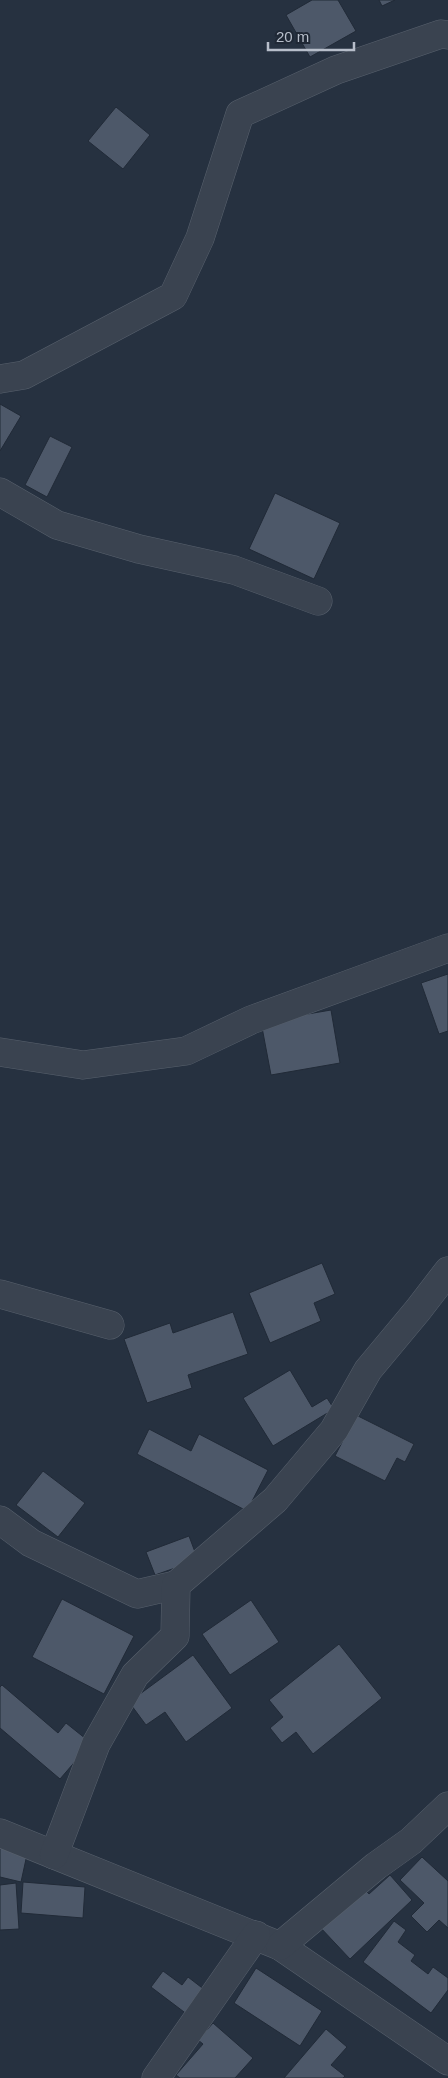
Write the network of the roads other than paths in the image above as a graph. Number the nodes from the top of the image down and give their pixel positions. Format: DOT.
graph roads {
  1 [pos="448,35"];
  2 [pos="0,379"];
  3 [pos="0,492"];
  4 [pos="318,601"];
  5 [pos="448,948"];
  6 [pos="0,1052"];
  7 [pos="448,1271"];
  8 [pos="0,1294"];
  9 [pos="110,1325"];
  10 [pos="0,1520"];
  11 [pos="176,1585"];
  12 [pos="448,1806"];
  13 [pos="0,1833"];
  14 [pos="54,1855"];
  15 [pos="268,1940"];
  16 [pos="448,2061"];
  17 [pos="156,2078"];
  1 -- 2 [label="street"];
  3 -- 4 [label="street"];
  5 -- 6 [label="street"];
  7 -- 11 [label="street"];
  8 -- 9 [label="street"];
  10 -- 11 [label="street"];
  11 -- 14 [label="street"];
  12 -- 15 [label="street"];
  13 -- 14 [label="street"];
  14 -- 15 [label="street"];
  15 -- 16 [label="street"];
  15 -- 17 [label="street"];
}
